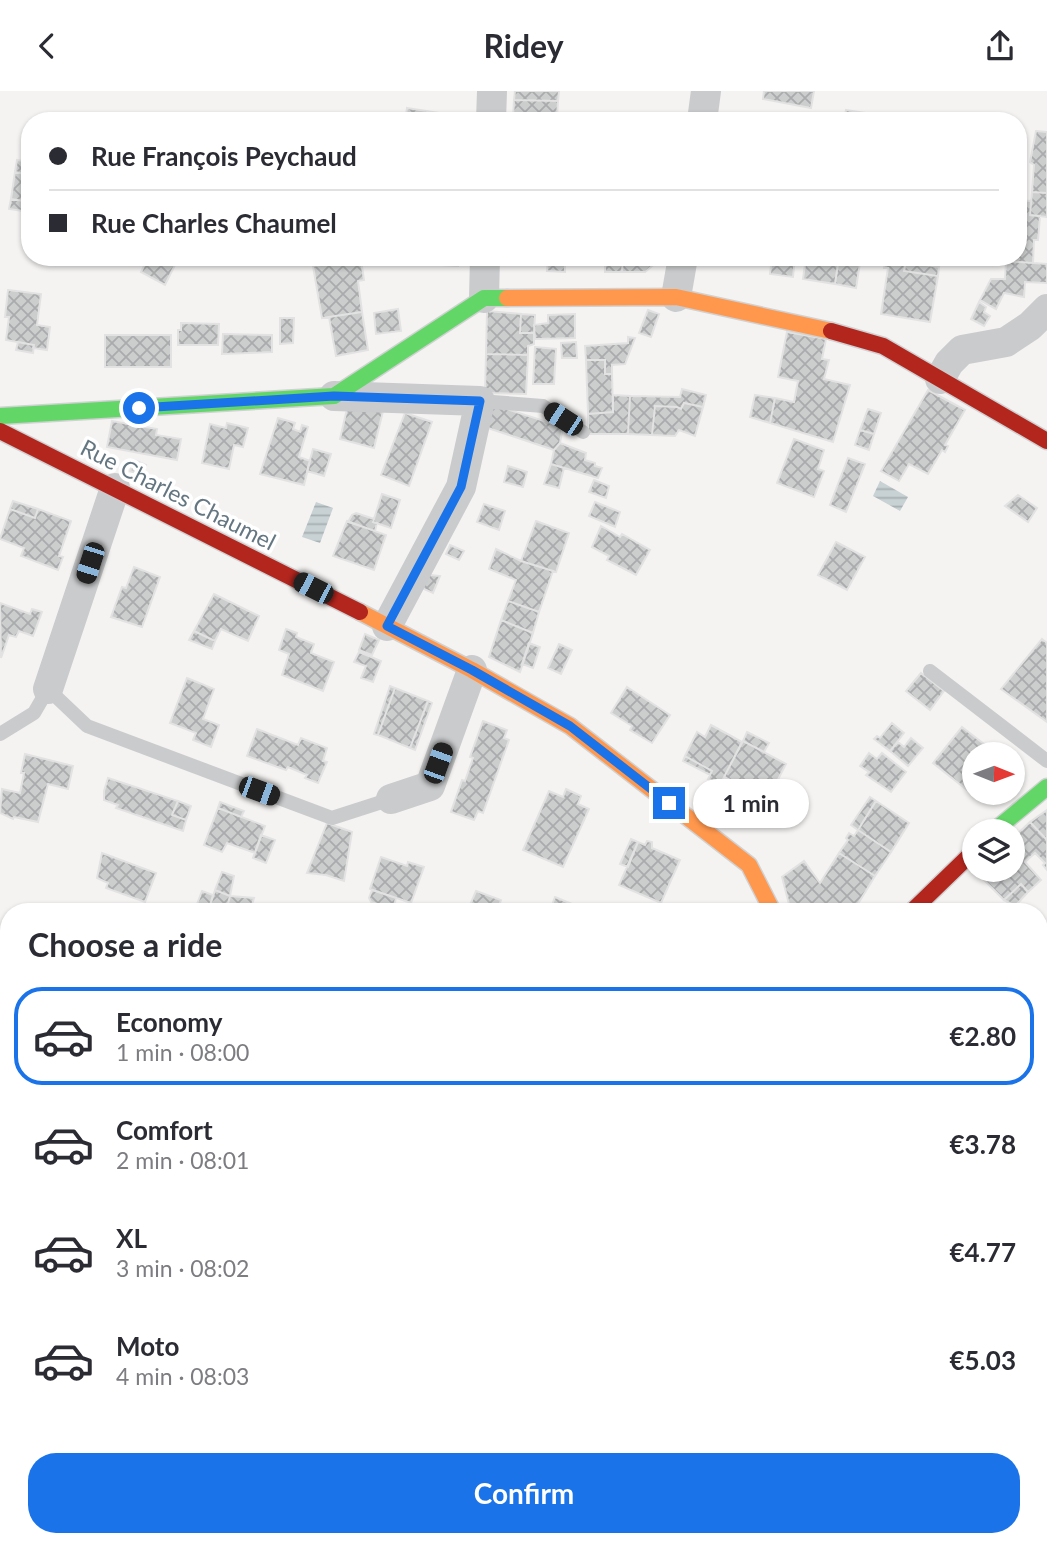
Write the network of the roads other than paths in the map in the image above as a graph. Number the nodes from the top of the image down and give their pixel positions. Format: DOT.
graph roads {
  1 [pos="492,91"];
  2 [pos="706,91"];
  3 [pos="491,112"];
  4 [pos="703,112"];
  5 [pos="485,266"];
  6 [pos="681,266"];
  7 [pos="676,297"];
  8 [pos="484,298"];
  9 [pos="1047,309"];
  10 [pos="940,379"];
  11 [pos="334,396"];
  12 [pos="480,401"];
  13 [pos="0,416"];
  14 [pos="0,431"];
  15 [pos="583,432"];
  16 [pos="1047,441"];
  17 [pos="116,488"];
  18 [pos="387,626"];
  19 [pos="472,670"];
  20 [pos="930,671"];
  21 [pos="48,689"];
  22 [pos="0,734"];
  23 [pos="1047,761"];
  24 [pos="1047,787"];
  25 [pos="391,800"];
  26 [pos="1009,819"];
  27 [pos="962,863"];
  28 [pos="769,903"];
  29 [pos="920,903"];
  1 -- 3 [label="street"];
  2 -- 4 [label="street"];
  5 -- 8 [label="street"];
  6 -- 7 [label="street"];
  7 -- 8 [label="street"];
  7 -- 10 [label="street"];
  8 -- 11 [label="street"];
  9 -- 10 [label="street"];
  10 -- 16 [label="street"];
  11 -- 12 [label="street"];
  11 -- 13 [label="street"];
  12 -- 15 [label="lane"];
  12 -- 18 [label="street"];
  14 -- 17 [label="street, Rue Charles Chaumel"];
  17 -- 18 [label="street, Rue Charles Chaumel"];
  17 -- 21 [label="street"];
  18 -- 19 [label="street, Rue Charles Chaumel"];
  19 -- 25 [label="street"];
  19 -- 28 [label="street, Rue Charles Chaumel"];
  20 -- 23 [label="lane"];
  21 -- 22 [label="lane"];
  21 -- 25 [label="lane"];
  24 -- 26 [label="street"];
  27 -- 29 [label="street"];
}
